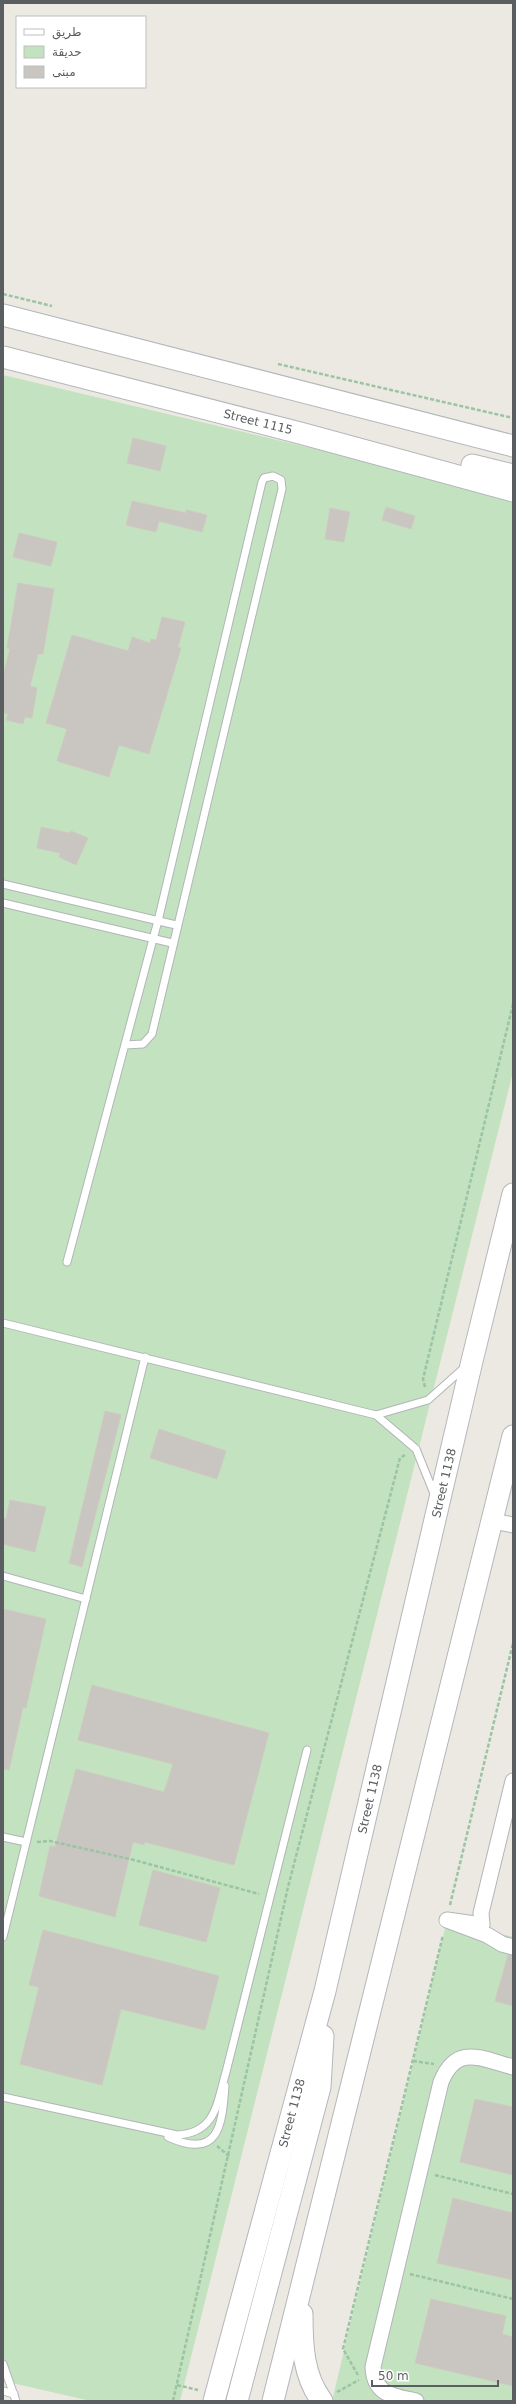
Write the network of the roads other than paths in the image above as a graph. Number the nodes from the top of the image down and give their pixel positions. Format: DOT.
graph roads {
  1 [pos="3,315"];
  2 [pos="3,357"];
  3 [pos="300,433"];
  4 [pos="513,446"];
  5 [pos="513,475"];
  6 [pos="513,491"];
  7 [pos="3,884"];
  8 [pos="3,903"];
  9 [pos="158,921"];
  10 [pos="176,925"];
  11 [pos="153,939"];
  12 [pos="172,943"];
  13 [pos="125,1045"];
  14 [pos="513,1194"];
  15 [pos="67,1262"];
  16 [pos="3,1323"];
  17 [pos="145,1357"];
  18 [pos="472,1361"];
  19 [pos="376,1415"];
  20 [pos="513,1436"];
  21 [pos="507,1485"];
  22 [pos="439,1505"];
  23 [pos="493,1520"];
  24 [pos="513,1525"];
  25 [pos="3,1576"];
  26 [pos="86,1599"];
  27 [pos="307,1750"];
  28 [pos="513,1781"];
  29 [pos="3,1837"];
  30 [pos="26,1842"];
  31 [pos="3,1937"];
  32 [pos="513,1947"];
  33 [pos="325,1992"];
  34 [pos="513,2067"];
  35 [pos="226,2072"];
  36 [pos="4,2096"];
  37 [pos="161,2133"];
  38 [pos="302,2287"];
  39 [pos="3,2364"];
  40 [pos="3,2391"];
  41 [pos="15,2397"];
  42 [pos="214,2401"];
  43 [pos="237,2401"];
  44 [pos="273,2401"];
  45 [pos="322,2401"];
  46 [pos="416,2401"];
  1 -- 4 [label="street"];
  2 -- 3 [label="street, Street 1115"];
  3 -- 5 [label="street"];
  3 -- 6 [label="street, Street 1115"];
  7 -- 9 [label="lane"];
  8 -- 11 [label="lane"];
  9 -- 10 [label="lane"];
  9 -- 10 [label="lane"];
  9 -- 11 [label="lane"];
  10 -- 12 [label="lane"];
  11 -- 12 [label="lane"];
  11 -- 13 [label="lane"];
  12 -- 13 [label="lane"];
  13 -- 15 [label="lane"];
  14 -- 18 [label="street, Street 1138"];
  16 -- 17 [label="lane"];
  17 -- 19 [label="lane"];
  17 -- 26 [label="lane"];
  18 -- 19 [label="lane"];
  18 -- 22 [label="street, Street 1138"];
  19 -- 22 [label="lane"];
  20 -- 21 [label="street"];
  21 -- 23 [label="street"];
  22 -- 33 [label="street, Street 1138"];
  23 -- 24 [label="street"];
  23 -- 38 [label="street"];
  25 -- 26 [label="lane"];
  26 -- 30 [label="lane"];
  27 -- 35 [label="lane"];
  28 -- 32 [label="street"];
  29 -- 30 [label="lane"];
  30 -- 31 [label="lane"];
  33 -- 42 [label="street, Street 1138"];
  33 -- 43 [label="street"];
  34 -- 46 [label="street"];
  35 -- 37 [label="lane"];
  35 -- 37 [label="lane"];
  36 -- 37 [label="lane"];
  38 -- 44 [label="street"];
  38 -- 45 [label="street"];
  39 -- 41 [label="lane"];
  40 -- 41 [label="lane"];
}
